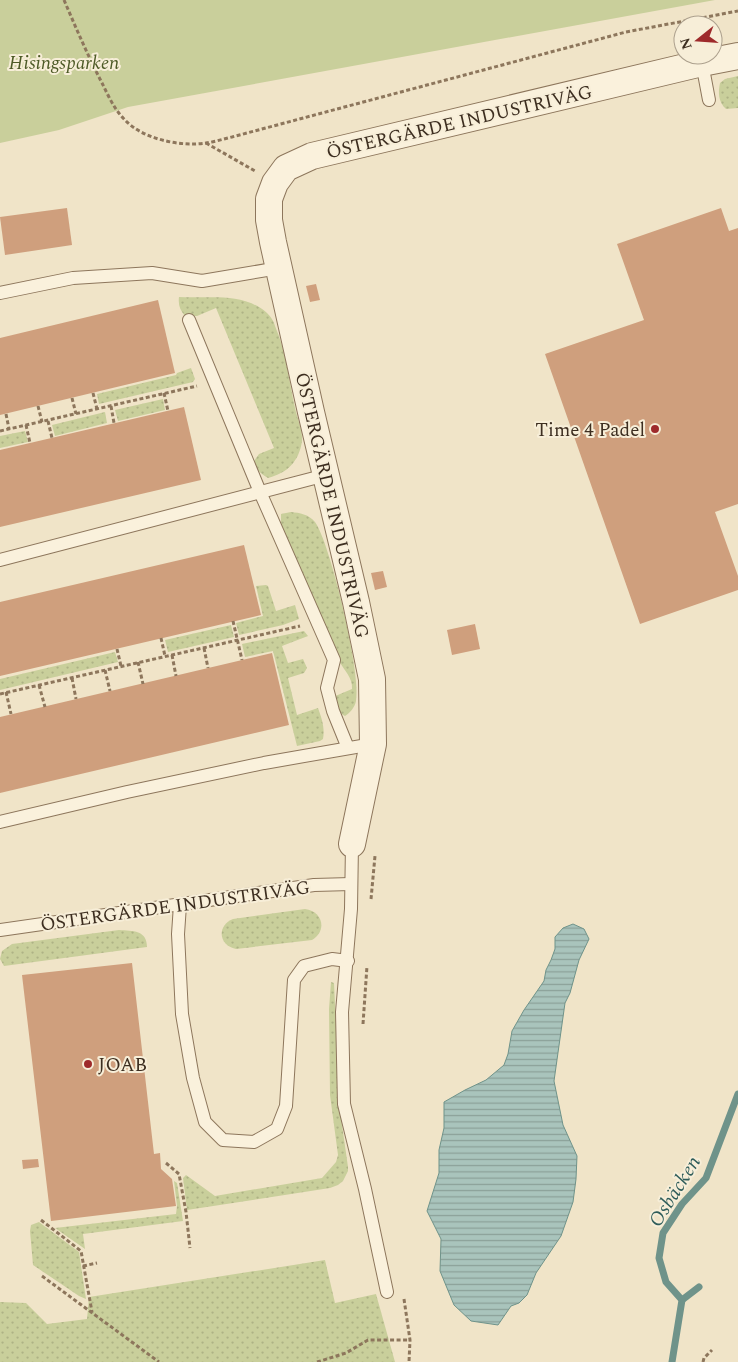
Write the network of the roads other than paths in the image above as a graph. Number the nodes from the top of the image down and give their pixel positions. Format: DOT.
graph roads {
  1 [pos="738,56"];
  2 [pos="723,59"];
  3 [pos="694,65"];
  4 [pos="702,65"];
  5 [pos="709,100"];
  6 [pos="279,268"];
  7 [pos="0,293"];
  8 [pos="189,320"];
  9 [pos="326,475"];
  10 [pos="260,492"];
  11 [pos="0,560"];
  12 [pos="373,744"];
  13 [pos="348,748"];
  14 [pos="0,822"];
  15 [pos="355,834"];
  16 [pos="351,884"];
  17 [pos="180,905"];
  18 [pos="0,930"];
  19 [pos="348,961"];
  20 [pos="387,1292"];
  1 -- 2 [label="street, ÖSTERGÄRDE INDUSTRIVÄG"];
  3 -- 6 [label="street, ÖSTERGÄRDE INDUSTRIVÄG"];
  4 -- 5 [label="lane"];
  6 -- 7 [label="lane"];
  6 -- 9 [label="street, ÖSTERGÄRDE INDUSTRIVÄG"];
  8 -- 10 [label="lane"];
  9 -- 10 [label="lane"];
  9 -- 12 [label="street, ÖSTERGÄRDE INDUSTRIVÄG"];
  10 -- 11 [label="lane"];
  10 -- 13 [label="lane"];
  12 -- 13 [label="lane"];
  12 -- 15 [label="street, ÖSTERGÄRDE INDUSTRIVÄG"];
  13 -- 14 [label="lane"];
  15 -- 16 [label="lane, ÖSTERGÄRDE INDUSTRIVÄG"];
  16 -- 17 [label="lane, ÖSTERGÄRDE INDUSTRIVÄG"];
  16 -- 19 [label="lane, ÖSTERGÄRDE INDUSTRIVÄG"];
  17 -- 18 [label="lane, ÖSTERGÄRDE INDUSTRIVÄG"];
  17 -- 19 [label="lane"];
  19 -- 20 [label="lane, ÖSTERGÄRDE INDUSTRIVÄG"];
}
